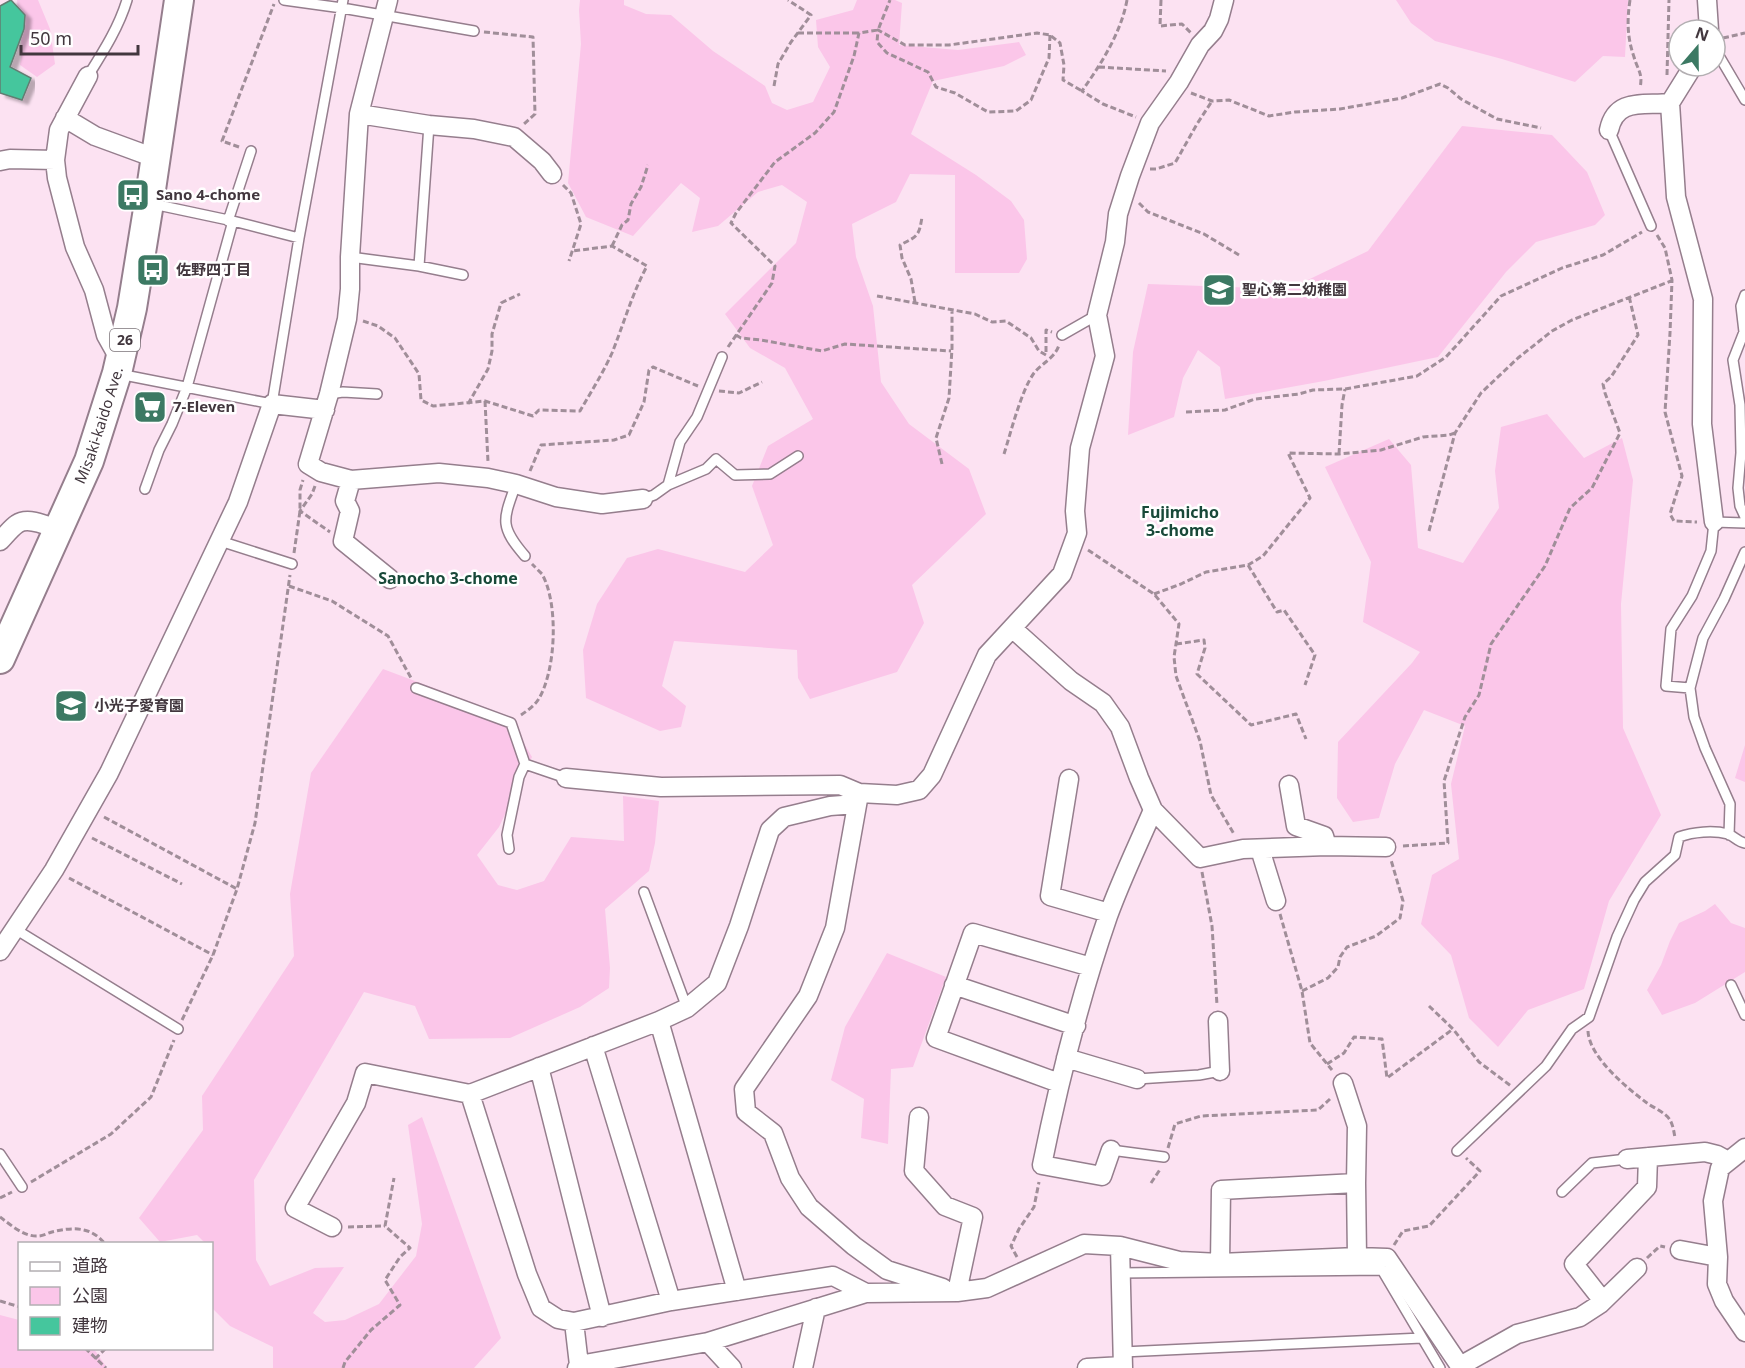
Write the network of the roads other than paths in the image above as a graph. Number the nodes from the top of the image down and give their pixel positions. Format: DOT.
graph roads {
  1 [pos="127,0"];
  2 [pos="179,0"];
  3 [pos="284,0"];
  4 [pos="1224,0"];
  5 [pos="1707,0"];
  6 [pos="343,4"];
  7 [pos="386,8"];
  8 [pos="1708,18"];
  9 [pos="474,31"];
  10 [pos="1727,69"];
  11 [pos="88,76"];
  12 [pos="1685,78"];
  13 [pos="1745,100"];
  14 [pos="1668,103"];
  15 [pos="359,114"];
  16 [pos="65,118"];
  17 [pos="429,125"];
  18 [pos="1609,130"];
  19 [pos="251,151"];
  20 [pos="155,158"];
  21 [pos="55,160"];
  22 [pos="0,161"];
  23 [pos="552,174"];
  24 [pos="149,203"];
  25 [pos="231,221"];
  26 [pos="1651,226"];
  27 [pos="299,238"];
  28 [pos="350,257"];
  29 [pos="419,266"];
  30 [pos="463,275"];
  31 [pos="1745,295"];
  32 [pos="1096,315"];
  33 [pos="1062,335"];
  34 [pos="723,357"];
  35 [pos="118,367"];
  36 [pos="187,387"];
  37 [pos="377,394"];
  38 [pos="327,402"];
  39 [pos="272,404"];
  40 [pos="798,456"];
  41 [pos="351,480"];
  42 [pos="668,485"];
  43 [pos="520,486"];
  44 [pos="145,489"];
  45 [pos="643,500"];
  46 [pos="1745,517"];
  47 [pos="1714,522"];
  48 [pos="1745,523"];
  49 [pos="59,530"];
  50 [pos="0,541"];
  51 [pos="220,541"];
  52 [pos="1745,552"];
  53 [pos="525,556"];
  54 [pos="292,564"];
  55 [pos="390,579"];
  56 [pos="1012,628"];
  57 [pos="0,659"];
  58 [pos="416,688"];
  59 [pos="1690,688"];
  60 [pos="525,764"];
  61 [pos="566,778"];
  62 [pos="1069,779"];
  63 [pos="1289,785"];
  64 [pos="858,798"];
  65 [pos="1153,810"];
  66 [pos="1729,834"];
  67 [pos="1745,843"];
  68 [pos="1327,846"];
  69 [pos="1386,847"];
  70 [pos="509,849"];
  71 [pos="1252,849"];
  72 [pos="644,892"];
  73 [pos="1276,901"];
  74 [pos="1109,913"];
  75 [pos="6,935"];
  76 [pos="1091,967"];
  77 [pos="954,985"];
  78 [pos="1731,985"];
  79 [pos="687,1008"];
  80 [pos="1745,1016"];
  81 [pos="659,1021"];
  82 [pos="1218,1021"];
  83 [pos="1076,1026"];
  84 [pos="178,1029"];
  85 [pos="593,1046"];
  86 [pos="1066,1059"];
  87 [pos="539,1067"];
  88 [pos="1220,1071"];
  89 [pos="1137,1079"];
  90 [pos="1059,1083"];
  91 [pos="1339,1090"];
  92 [pos="470,1094"];
  93 [pos="919,1117"];
  94 [pos="1745,1148"];
  95 [pos="1111,1150"];
  96 [pos="1457,1151"];
  97 [pos="0,1155"];
  98 [pos="1164,1157"];
  99 [pos="1648,1157"];
  100 [pos="1627,1159"];
  101 [pos="1728,1161"];
  102 [pos="1356,1183"];
  103 [pos="22,1187"];
  104 [pos="1562,1192"];
  105 [pos="332,1227"];
  106 [pos="1120,1246"];
  107 [pos="1680,1250"];
  108 [pos="1357,1257"];
  109 [pos="1718,1257"];
  110 [pos="1220,1263"];
  111 [pos="1637,1268"];
  112 [pos="1121,1273"];
  113 [pos="737,1291"];
  114 [pos="957,1292"];
  115 [pos="866,1293"];
  116 [pos="671,1301"];
  117 [pos="1603,1301"];
  118 [pos="816,1308"];
  119 [pos="602,1317"];
  120 [pos="574,1323"];
  121 [pos="1745,1332"];
  122 [pos="1422,1338"];
  123 [pos="708,1342"];
  124 [pos="1123,1362"];
  125 [pos="578,1367"];
  126 [pos="732,1368"];
  127 [pos="803,1368"];
  128 [pos="1086,1368"];
  129 [pos="1440,1368"];
  1 -- 11 [label="lane"];
  2 -- 20 [label="main road, Misaki-kaido Ave. / 26"];
  3 -- 6 [label="lane"];
  4 -- 32 [label="street"];
  5 -- 8 [label="street"];
  6 -- 7 [label="lane"];
  6 -- 27 [label="lane"];
  7 -- 9 [label="lane"];
  7 -- 15 [label="street"];
  10 -- 13 [label="lane"];
  11 -- 16 [label="street"];
  12 -- 14 [label="street"];
  14 -- 18 [label="street"];
  14 -- 47 [label="street"];
  15 -- 17 [label="street"];
  15 -- 28 [label="street"];
  16 -- 20 [label="street"];
  16 -- 21 [label="street"];
  17 -- 23 [label="street"];
  17 -- 29 [label="lane"];
  18 -- 26 [label="lane"];
  19 -- 25 [label="lane"];
  20 -- 24 [label="main road, Misaki-kaido Ave. / 26"];
  21 -- 22 [label="street"];
  21 -- 35 [label="street"];
  24 -- 25 [label="lane"];
  24 -- 35 [label="main road, Misaki-kaido Ave. / 26"];
  25 -- 27 [label="lane"];
  25 -- 36 [label="lane"];
  27 -- 39 [label="lane"];
  28 -- 29 [label="lane"];
  28 -- 38 [label="street"];
  29 -- 30 [label="lane"];
  31 -- 46 [label="lane"];
  32 -- 33 [label="lane"];
  32 -- 56 [label="street"];
  34 -- 42 [label="lane"];
  35 -- 36 [label="lane"];
  35 -- 49 [label="main road, Misaki-kaido Ave. / 26"];
  36 -- 39 [label="lane"];
  36 -- 44 [label="lane"];
  37 -- 38 [label="lane"];
  38 -- 39 [label="street"];
  38 -- 41 [label="street"];
  39 -- 51 [label="street"];
  40 -- 42 [label="lane"];
  41 -- 43 [label="street"];
  41 -- 55 [label="street"];
  42 -- 45 [label="lane"];
  43 -- 45 [label="street"];
  43 -- 53 [label="lane"];
  47 -- 48 [label="lane"];
  47 -- 59 [label="lane"];
  49 -- 50 [label="street"];
  49 -- 57 [label="main road, Misaki-kaido Ave. / 26"];
  51 -- 54 [label="lane"];
  51 -- 75 [label="street"];
  52 -- 59 [label="lane"];
  56 -- 64 [label="street"];
  56 -- 65 [label="street"];
  58 -- 60 [label="lane"];
  59 -- 66 [label="lane"];
  60 -- 61 [label="lane"];
  60 -- 70 [label="lane"];
  61 -- 64 [label="street"];
  62 -- 74 [label="street"];
  63 -- 68 [label="street"];
  64 -- 79 [label="street"];
  64 -- 114 [label="street"];
  65 -- 71 [label="street"];
  65 -- 74 [label="street"];
  66 -- 67 [label="lane"];
  66 -- 96 [label="lane"];
  68 -- 69 [label="street"];
  68 -- 71 [label="street"];
  71 -- 73 [label="street"];
  72 -- 79 [label="lane"];
  74 -- 76 [label="street"];
  75 -- 84 [label="lane"];
  76 -- 77 [label="street"];
  76 -- 83 [label="street"];
  77 -- 83 [label="street"];
  77 -- 90 [label="street"];
  78 -- 80 [label="lane"];
  79 -- 81 [label="street"];
  81 -- 85 [label="street"];
  81 -- 113 [label="street"];
  82 -- 88 [label="street"];
  83 -- 86 [label="street"];
  85 -- 87 [label="street"];
  85 -- 116 [label="street"];
  86 -- 89 [label="street"];
  86 -- 90 [label="street"];
  87 -- 92 [label="street"];
  87 -- 119 [label="street"];
  88 -- 89 [label="lane"];
  90 -- 95 [label="street"];
  91 -- 102 [label="street"];
  92 -- 105 [label="street"];
  92 -- 120 [label="street"];
  93 -- 114 [label="street"];
  94 -- 101 [label="street"];
  95 -- 98 [label="lane"];
  97 -- 103 [label="lane"];
  99 -- 100 [label="street"];
  99 -- 101 [label="street"];
  99 -- 117 [label="street"];
  100 -- 104 [label="lane"];
  101 -- 109 [label="street"];
  102 -- 108 [label="street"];
  102 -- 110 [label="street"];
  106 -- 110 [label="street"];
  106 -- 112 [label="street"];
  106 -- 114 [label="street"];
  107 -- 109 [label="street"];
  108 -- 110 [label="street"];
  108 -- 117 [label="street"];
  109 -- 121 [label="street"];
  111 -- 117 [label="street"];
  112 -- 122 [label="lane"];
  112 -- 124 [label="street"];
  113 -- 115 [label="street"];
  113 -- 116 [label="street"];
  114 -- 115 [label="street"];
  115 -- 118 [label="street"];
  116 -- 119 [label="street"];
  118 -- 123 [label="street"];
  118 -- 127 [label="street"];
  119 -- 120 [label="street"];
  120 -- 125 [label="street"];
  122 -- 124 [label="lane"];
  122 -- 129 [label="lane"];
  123 -- 125 [label="street"];
  123 -- 126 [label="street"];
  124 -- 128 [label="street"];
}
